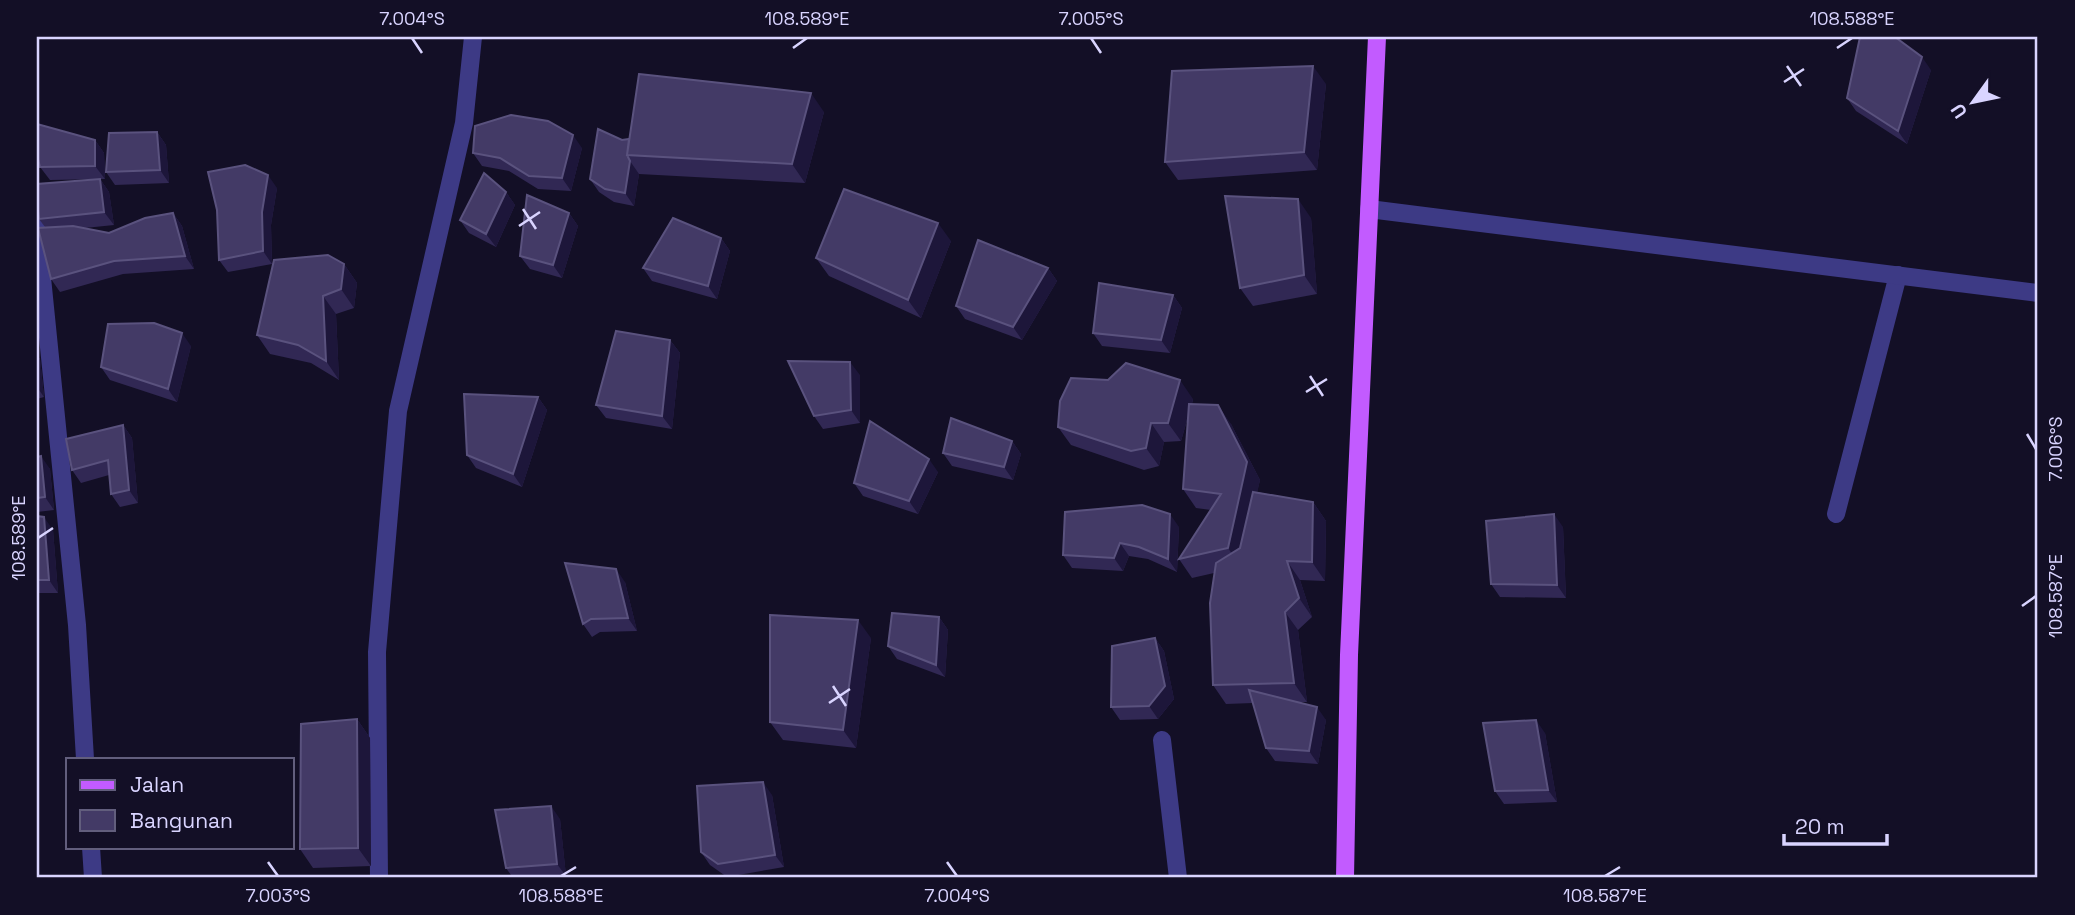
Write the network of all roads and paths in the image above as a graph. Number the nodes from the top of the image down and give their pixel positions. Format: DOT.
graph roads {
  1 [pos="473,37"];
  2 [pos="1377,37"];
  3 [pos="1369,209"];
  4 [pos="37,228"];
  5 [pos="1898,275"];
  6 [pos="2038,293"];
  7 [pos="1836,514"];
  8 [pos="1162,740"];
  9 [pos="85,758"];
  10 [pos="91,848"];
  11 [pos="93,878"];
  12 [pos="379,878"];
  13 [pos="1178,878"];
  14 [pos="1345,878"];
  1 -- 12 [label="street"];
  2 -- 3 [label="main road"];
  3 -- 5 [label="street"];
  3 -- 14 [label="main road"];
  4 -- 9 [label="street"];
  5 -- 6 [label="street"];
  5 -- 7 [label="street"];
  8 -- 13 [label="street"];
  10 -- 11 [label="street"];
}
